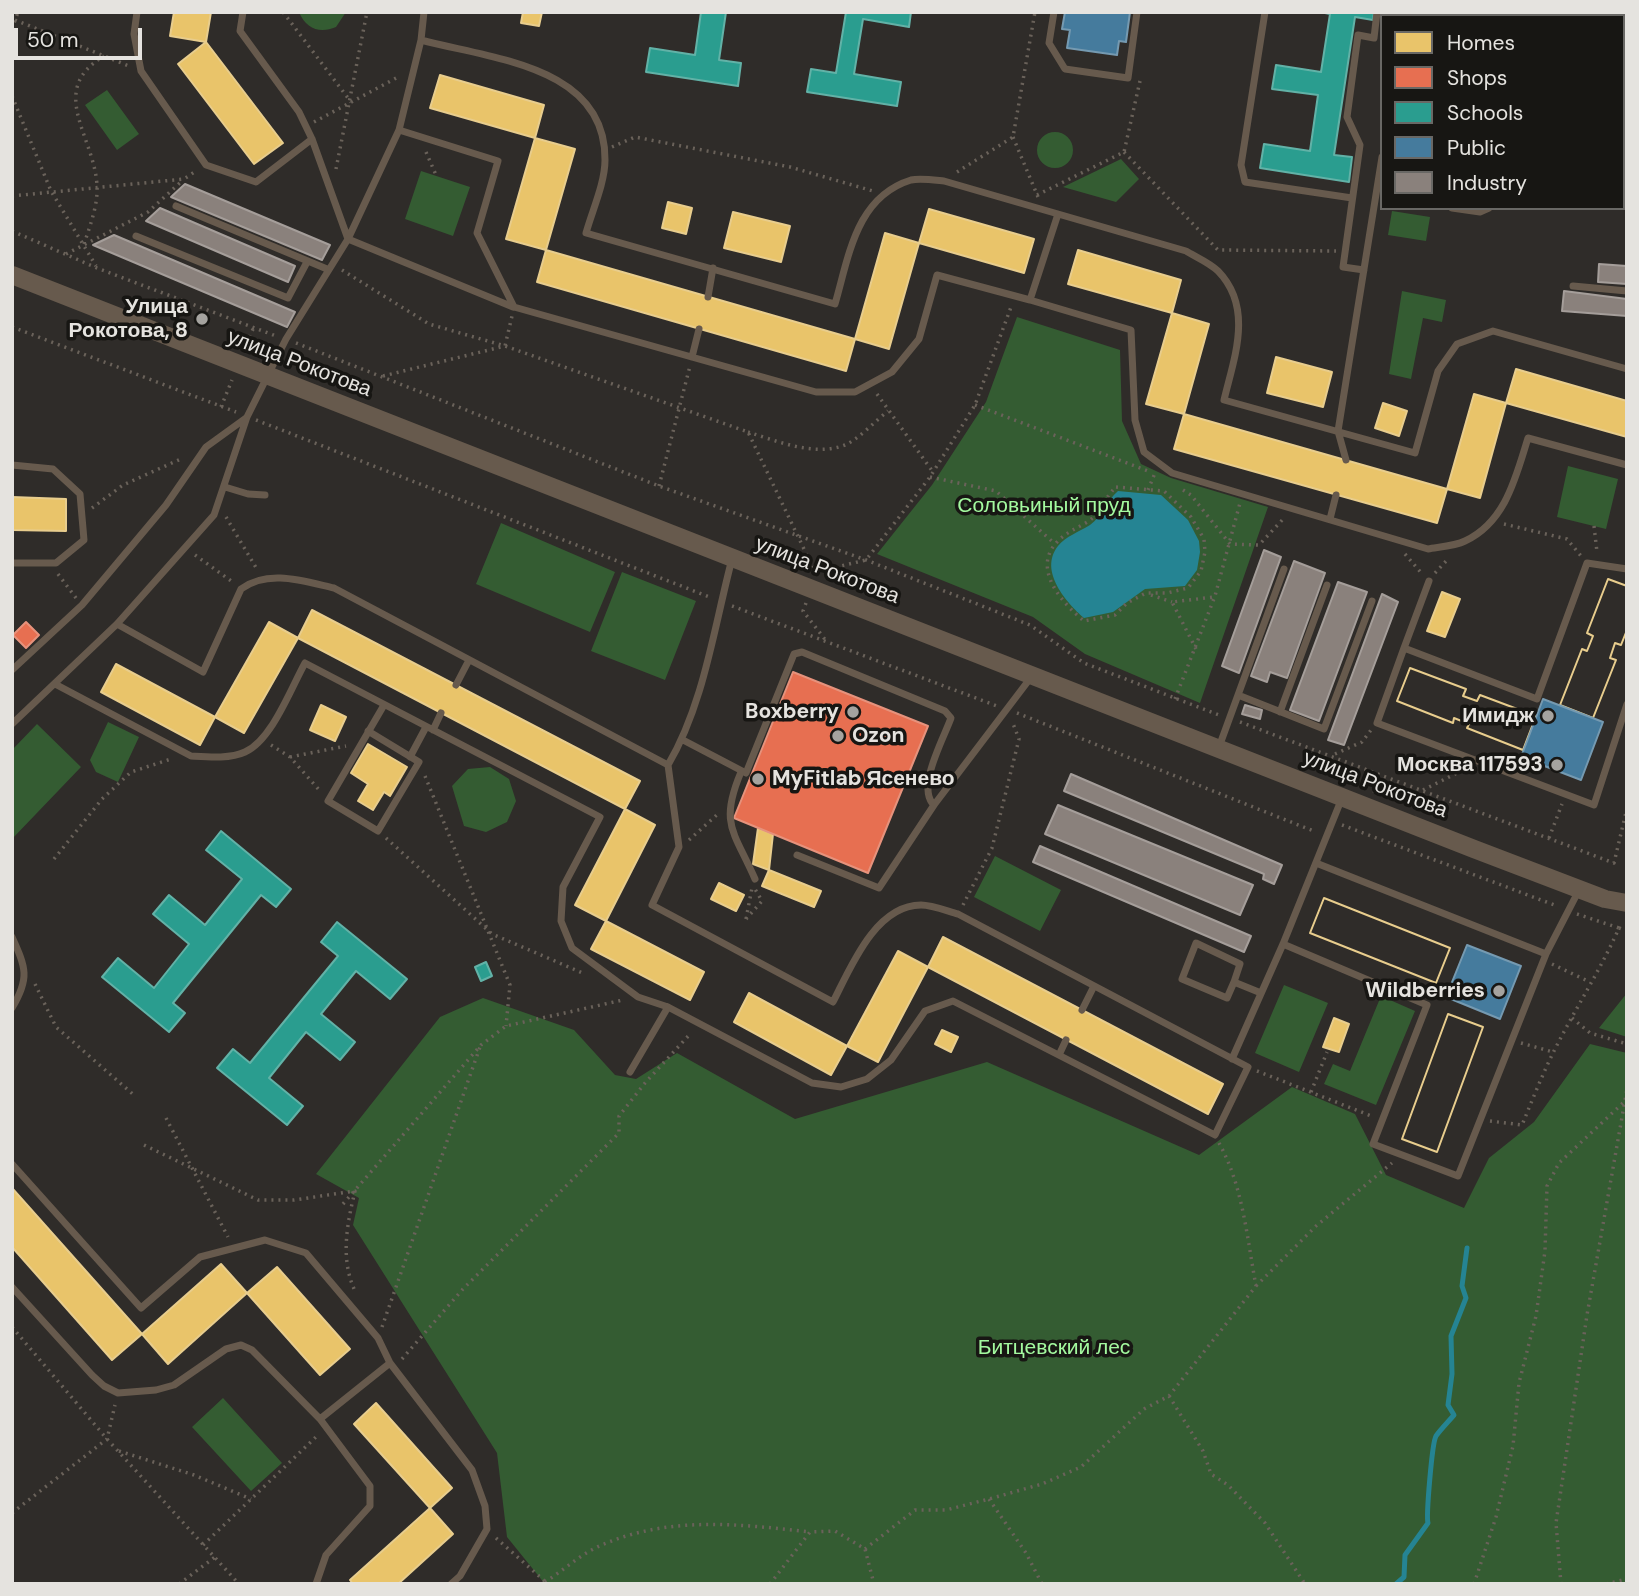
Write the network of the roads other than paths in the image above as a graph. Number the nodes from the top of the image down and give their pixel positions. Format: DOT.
graph roads {
  1 [pos="137,12"];
  2 [pos="243,12"];
  3 [pos="424,12"];
  4 [pos="1054,12"];
  5 [pos="1137,12"];
  6 [pos="1265,12"];
  7 [pos="1377,12"];
  8 [pos="421,40"];
  9 [pos="399,130"];
  10 [pos="312,139"];
  11 [pos="1352,198"];
  12 [pos="1379,198"];
  13 [pos="176,206"];
  14 [pos="1466,210"];
  15 [pos="1484,210"];
  16 [pos="1058,214"];
  17 [pos="136,236"];
  18 [pos="348,239"];
  19 [pos="307,262"];
  20 [pos="329,266"];
  21 [pos="713,268"];
  22 [pos="1364,270"];
  23 [pos="12,275"];
  24 [pos="1573,286"];
  25 [pos="1627,291"];
  26 [pos="708,297"];
  27 [pos="1030,299"];
  28 [pos="513,307"];
  29 [pos="699,329"];
  30 [pos="692,357"];
  31 [pos="1627,369"];
  32 [pos="268,376"];
  33 [pos="247,417"];
  34 [pos="1338,431"];
  35 [pos="1346,460"];
  36 [pos="12,465"];
  37 [pos="1627,465"];
  38 [pos="225,487"];
  39 [pos="265,495"];
  40 [pos="1336,495"];
  41 [pos="1330,519"];
  42 [pos="732,558"];
  43 [pos="12,563"];
  44 [pos="1284,569"];
  45 [pos="1627,569"];
  46 [pos="1429,581"];
  47 [pos="1327,585"];
  48 [pos="1372,601"];
  49 [pos="117,624"];
  50 [pos="1404,648"];
  51 [pos="468,660"];
  52 [pos="12,670"];
  53 [pos="1032,676"];
  54 [pos="55,684"];
  55 [pos="456,685"];
  56 [pos="1238,695"];
  57 [pos="1627,704"];
  58 [pos="384,705"];
  59 [pos="1280,712"];
  60 [pos="441,713"];
  61 [pos="12,724"];
  62 [pos="429,729"];
  63 [pos="368,732"];
  64 [pos="683,740"];
  65 [pos="1219,748"];
  66 [pos="410,757"];
  67 [pos="668,765"];
  68 [pos="741,772"];
  69 [pos="1342,797"];
  70 [pos="934,805"];
  71 [pos="797,855"];
  72 [pos="1316,863"];
  73 [pos="754,882"];
  74 [pos="1579,889"];
  75 [pos="1627,903"];
  76 [pos="12,937"];
  77 [pos="1283,944"];
  78 [pos="1545,957"];
  79 [pos="1234,982"];
  80 [pos="1094,986"];
  81 [pos="1261,993"];
  82 [pos="668,1007"];
  83 [pos="12,1008"];
  84 [pos="1082,1010"];
  85 [pos="1066,1040"];
  86 [pos="1059,1055"];
  87 [pos="1232,1059"];
  88 [pos="630,1072"];
  89 [pos="14,1169"];
  90 [pos="12,1287"];
  91 [pos="390,1363"];
  92 [pos="320,1419"];
  93 [pos="316,1584"];
  94 [pos="452,1584"];
  1 -- 10 [label="lane"];
  2 -- 10 [label="lane"];
  3 -- 8 [label="lane"];
  4 -- 5 [label="lane"];
  6 -- 11 [label="lane"];
  7 -- 11 [label="lane"];
  8 -- 9 [label="lane"];
  8 -- 21 [label="lane"];
  9 -- 18 [label="lane"];
  9 -- 28 [label="lane"];
  10 -- 18 [label="lane"];
  11 -- 22 [label="lane"];
  12 -- 22 [label="lane"];
  13 -- 19 [label="lane"];
  14 -- 15 [label="lane"];
  16 -- 21 [label="lane"];
  16 -- 27 [label="lane"];
  16 -- 34 [label="lane"];
  17 -- 19 [label="lane"];
  18 -- 20 [label="lane"];
  18 -- 28 [label="lane"];
  19 -- 20 [label="lane"];
  20 -- 32 [label="lane"];
  21 -- 26 [label="lane"];
  22 -- 34 [label="lane"];
  23 -- 32 [label="street, улица Рокотова"];
  24 -- 25 [label="lane"];
  27 -- 30 [label="lane"];
  27 -- 41 [label="lane"];
  28 -- 30 [label="lane"];
  29 -- 30 [label="lane"];
  31 -- 34 [label="lane"];
  32 -- 33 [label="lane"];
  32 -- 42 [label="street, улица Рокотова"];
  33 -- 38 [label="lane"];
  33 -- 52 [label="lane"];
  34 -- 35 [label="lane"];
  36 -- 43 [label="lane"];
  37 -- 41 [label="lane"];
  38 -- 39 [label="lane"];
  38 -- 49 [label="lane"];
  40 -- 41 [label="lane"];
  42 -- 53 [label="street, улица Рокотова"];
  42 -- 64 [label="lane"];
  44 -- 56 [label="lane"];
  45 -- 50 [label="lane"];
  46 -- 50 [label="lane"];
  47 -- 59 [label="lane"];
  48 -- 59 [label="lane"];
  49 -- 51 [label="lane"];
  49 -- 54 [label="lane"];
  50 -- 57 [label="lane"];
  51 -- 55 [label="lane"];
  51 -- 67 [label="lane"];
  53 -- 65 [label="street, улица Рокотова"];
  53 -- 70 [label="lane"];
  54 -- 58 [label="lane"];
  54 -- 61 [label="lane"];
  56 -- 59 [label="lane"];
  56 -- 65 [label="lane"];
  58 -- 62 [label="lane"];
  58 -- 63 [label="lane"];
  60 -- 62 [label="lane"];
  62 -- 66 [label="lane"];
  62 -- 82 [label="lane"];
  63 -- 66 [label="lane"];
  63 -- 66 [label="lane"];
  64 -- 67 [label="lane"];
  64 -- 68 [label="lane"];
  65 -- 69 [label="street, улица Рокотова"];
  67 -- 80 [label="lane"];
  68 -- 70 [label="lane"];
  68 -- 73 [label="lane"];
  69 -- 72 [label="lane"];
  69 -- 74 [label="street, улица Рокотова"];
  70 -- 71 [label="lane"];
  72 -- 77 [label="lane"];
  72 -- 78 [label="lane"];
  74 -- 75 [label="street, улица Рокотова"];
  74 -- 78 [label="lane"];
  76 -- 83 [label="lane"];
  77 -- 78 [label="lane"];
  77 -- 81 [label="lane"];
  79 -- 79 [label="lane"];
  79 -- 81 [label="lane"];
  80 -- 84 [label="lane"];
  80 -- 87 [label="lane"];
  81 -- 87 [label="lane"];
  82 -- 86 [label="lane"];
  82 -- 88 [label="lane"];
  85 -- 86 [label="lane"];
  86 -- 87 [label="lane"];
  89 -- 91 [label="lane"];
  90 -- 92 [label="lane"];
  91 -- 92 [label="lane"];
  91 -- 94 [label="lane"];
  92 -- 93 [label="lane"];
}
